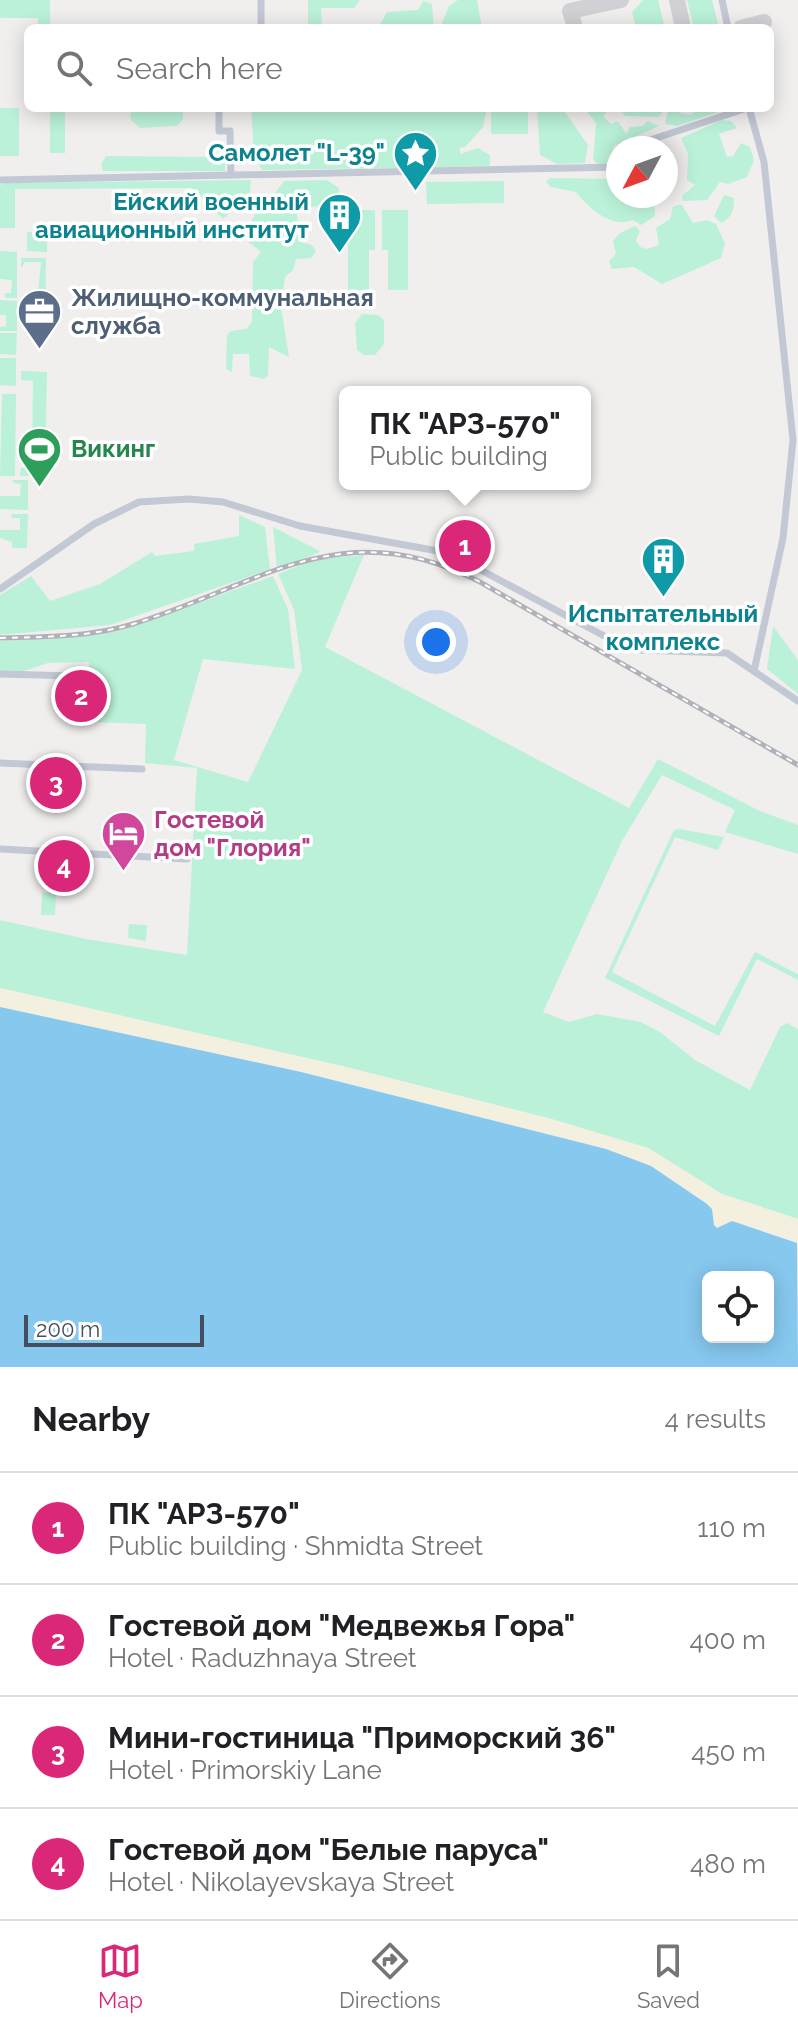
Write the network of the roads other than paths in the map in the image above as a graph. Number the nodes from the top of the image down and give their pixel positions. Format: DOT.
graph roads {
  1 [pos="261,0"];
  2 [pos="722,0"];
  3 [pos="261,24"];
  4 [pos="727,24"];
  5 [pos="219,112"];
  6 [pos="736,112"];
  7 [pos="749,112"];
  8 [pos="663,136"];
  9 [pos="606,167"];
  10 [pos="231,175"];
  11 [pos="0,180"];
  12 [pos="0,589"];
  13 [pos="754,671"];
  14 [pos="0,674"];
  15 [pos="76,676"];
  16 [pos="798,701"];
  17 [pos="0,763"];
  18 [pos="142,769"];
  19 [pos="0,849"];
  20 [pos="187,859"];
  1 -- 3 [label="street"];
  2 -- 4 [label="street"];
  5 -- 10 [label="street"];
  6 -- 8 [label="street"];
  7 -- 13 [label="street"];
  9 -- 10 [label="street"];
  10 -- 11 [label="street"];
  12 -- 13 [label="street"];
  13 -- 16 [label="street"];
  14 -- 15 [label="street"];
  17 -- 18 [label="street"];
  19 -- 20 [label="street"];
}
